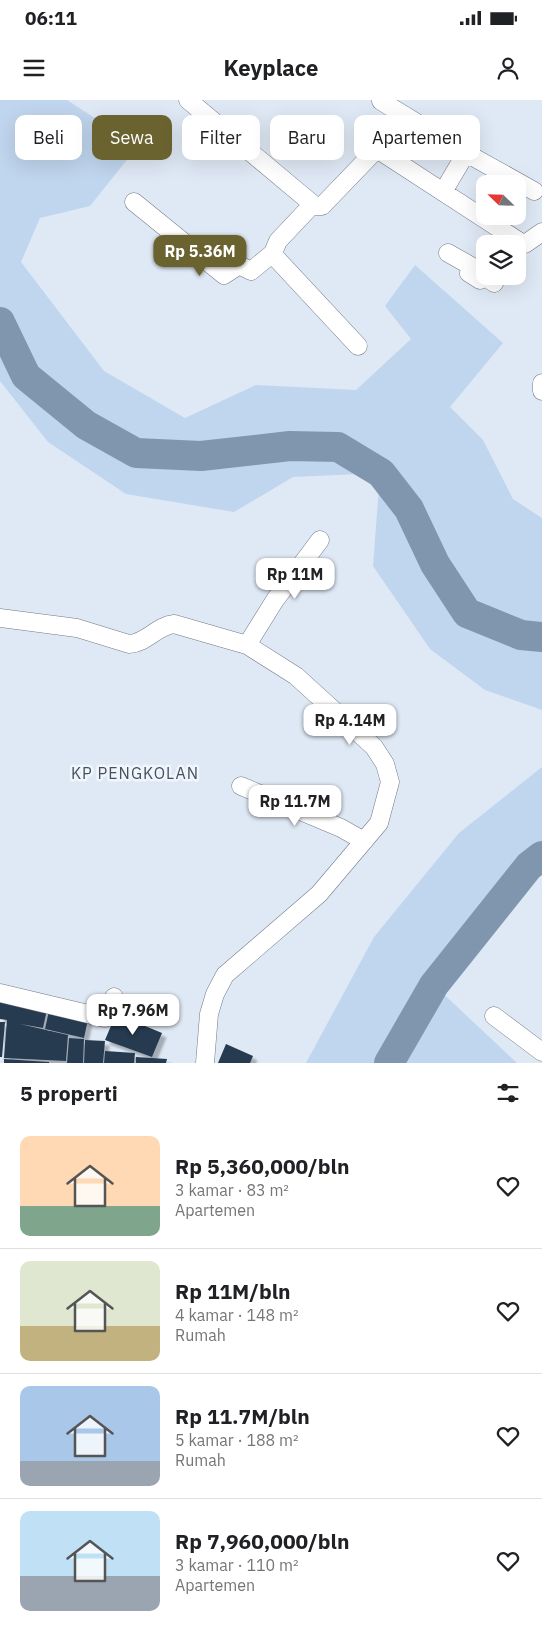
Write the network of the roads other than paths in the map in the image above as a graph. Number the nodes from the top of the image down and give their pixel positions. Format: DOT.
graph roads {
  1 [pos="188,100"];
  2 [pos="381,101"];
  3 [pos="404,115"];
  4 [pos="462,160"];
  5 [pos="479,160"];
  6 [pos="534,191"];
  7 [pos="443,192"];
  8 [pos="134,202"];
  9 [pos="312,204"];
  10 [pos="542,232"];
  11 [pos="506,235"];
  12 [pos="526,243"];
  13 [pos="273,253"];
  14 [pos="448,253"];
  15 [pos="476,277"];
  16 [pos="358,346"];
  17 [pos="542,383"];
  18 [pos="542,391"];
  19 [pos="320,540"];
  20 [pos="0,618"];
  21 [pos="246,645"];
  22 [pos="241,786"];
  23 [pos="364,841"];
  24 [pos="0,992"];
  25 [pos="114,997"];
  26 [pos="494,1016"];
  27 [pos="542,1052"];
  28 [pos="206,1063"];
  1 -- 9 [label="street"];
  2 -- 3 [label="street"];
  4 -- 7 [label="street"];
  5 -- 6 [label="street"];
  7 -- 9 [label="street"];
  7 -- 11 [label="street"];
  8 -- 13 [label="street"];
  9 -- 13 [label="street"];
  10 -- 12 [label="street"];
  13 -- 16 [label="street"];
  14 -- 15 [label="street"];
  17 -- 18 [label="street"];
  19 -- 21 [label="street"];
  20 -- 21 [label="street"];
  21 -- 23 [label="street"];
  22 -- 23 [label="street"];
  23 -- 28 [label="street"];
  24 -- 25 [label="street"];
  26 -- 27 [label="street"];
}
